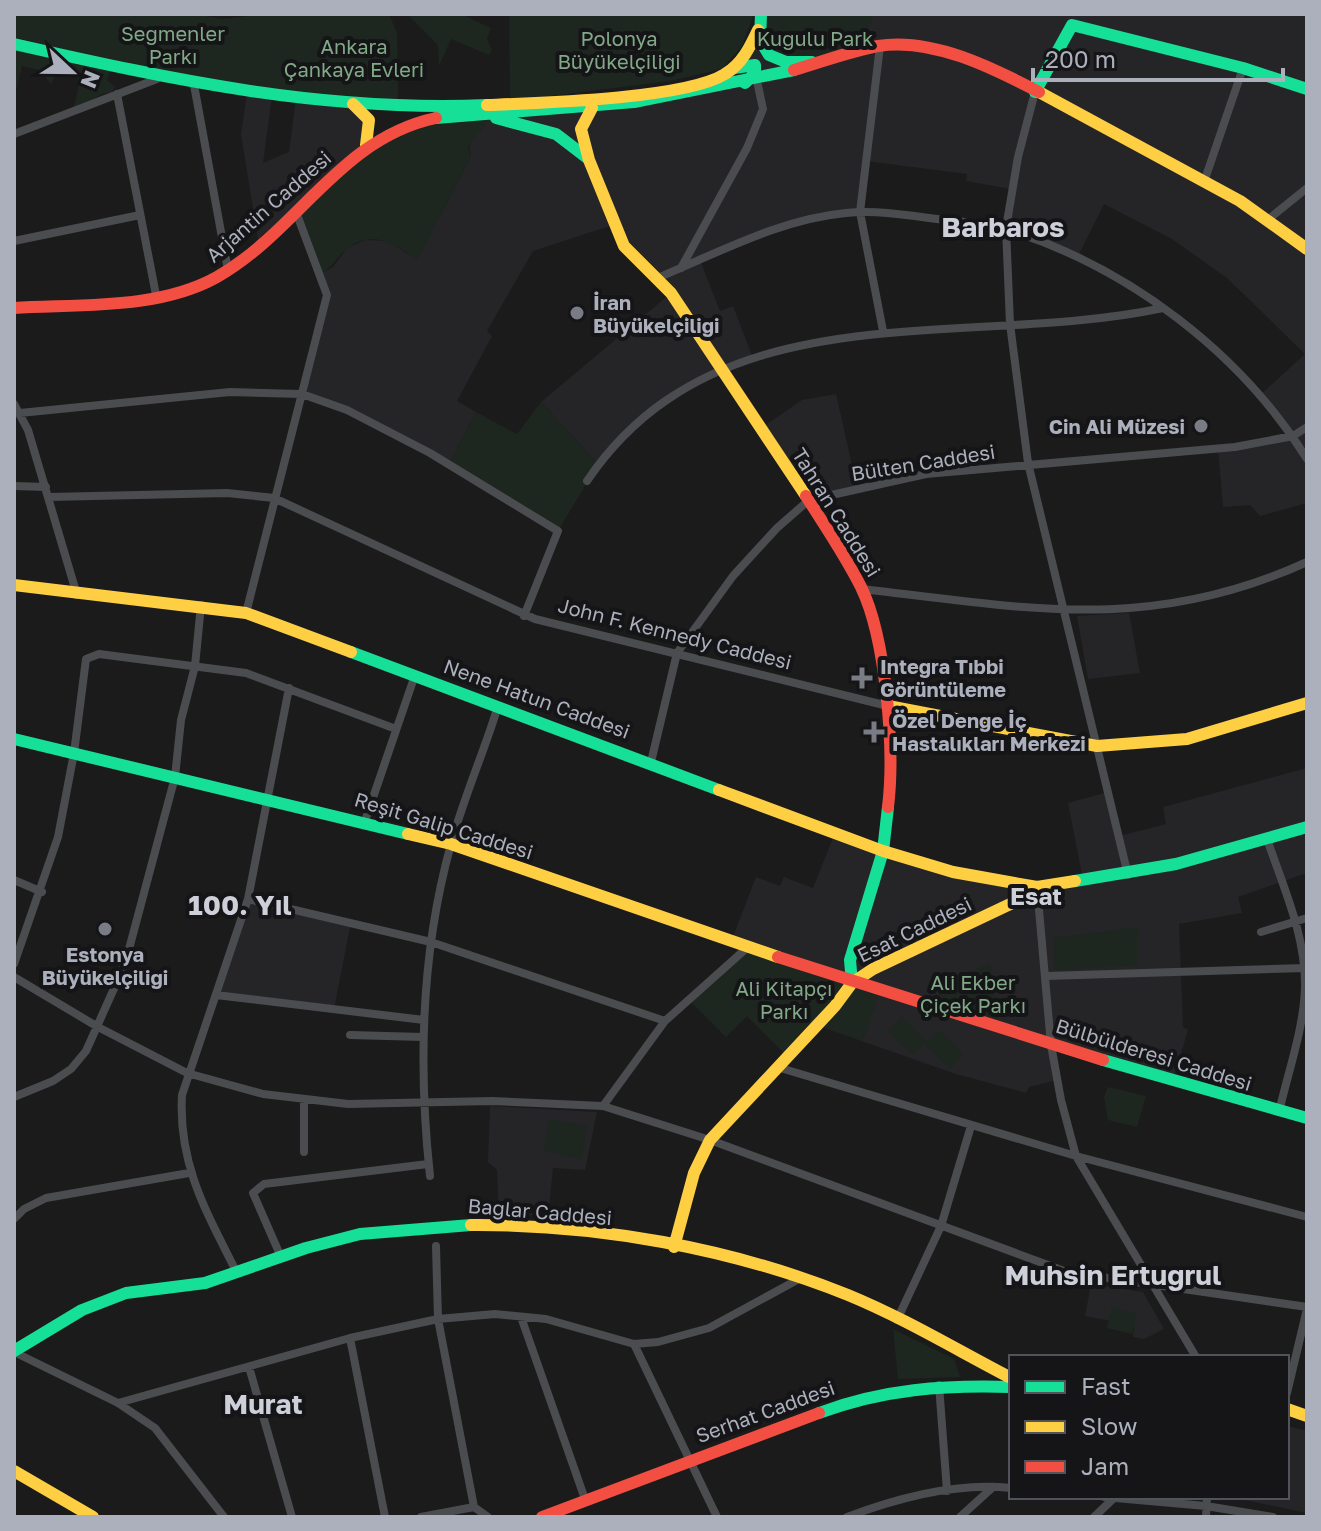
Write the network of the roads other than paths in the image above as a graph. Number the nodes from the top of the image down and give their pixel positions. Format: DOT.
graph roads {
  1 [pos="761,14"];
  2 [pos="758,30"];
  3 [pos="14,44"];
  4 [pos="880,46"];
  5 [pos="823,62"];
  6 [pos="733,68"];
  7 [pos="1243,68"];
  8 [pos="161,77"];
  9 [pos="751,82"];
  10 [pos="194,85"];
  11 [pos="1307,89"];
  12 [pos="1035,92"];
  13 [pos="117,94"];
  14 [pos="351,103"];
  15 [pos="592,108"];
  16 [pos="489,115"];
  17 [pos="14,134"];
  18 [pos="366,145"];
  19 [pos="589,160"];
  20 [pos="1205,179"];
  21 [pos="1307,188"];
  22 [pos="296,212"];
  23 [pos="860,212"];
  24 [pos="140,215"];
  25 [pos="1270,218"];
  26 [pos="1006,228"];
  27 [pos="14,241"];
  28 [pos="1307,249"];
  29 [pos="680,268"];
  30 [pos="228,270"];
  31 [pos="657,278"];
  32 [pos="156,295"];
  33 [pos="14,308"];
  34 [pos="1163,308"];
  35 [pos="1010,324"];
  36 [pos="883,331"];
  37 [pos="720,370"];
  38 [pos="302,394"];
  39 [pos="14,404"];
  40 [pos="20,413"];
  41 [pos="1307,427"];
  42 [pos="1293,436"];
  43 [pos="1307,459"];
  44 [pos="1028,463"];
  45 [pos="587,481"];
  46 [pos="14,486"];
  47 [pos="46,487"];
  48 [pos="49,497"];
  49 [pos="274,498"];
  50 [pos="809,500"];
  51 [pos="1307,562"];
  52 [pos="14,585"];
  53 [pos="862,589"];
  54 [pos="77,595"];
  55 [pos="201,605"];
  56 [pos="1065,612"];
  57 [pos="246,613"];
  58 [pos="524,616"];
  59 [pos="677,653"];
  60 [pos="195,666"];
  61 [pos="415,675"];
  62 [pos="289,688"];
  63 [pos="1307,703"];
  64 [pos="498,705"];
  65 [pos="888,706"];
  66 [pos="396,729"];
  67 [pos="14,739"];
  68 [pos="1097,746"];
  69 [pos="74,753"];
  70 [pos="651,762"];
  71 [pos="175,777"];
  72 [pos="270,798"];
  73 [pos="365,821"];
  74 [pos="1307,827"];
  75 [pos="1267,839"];
  76 [pos="451,844"];
  77 [pos="883,851"];
  78 [pos="1128,875"];
  79 [pos="14,880"];
  80 [pos="1037,887"];
  81 [pos="42,892"];
  82 [pos="248,899"];
  83 [pos="1307,918"];
  84 [pos="1295,921"];
  85 [pos="1261,932"];
  86 [pos="431,942"];
  87 [pos="750,946"];
  88 [pos="14,964"];
  89 [pos="1305,968"];
  90 [pos="1046,976"];
  91 [pos="14,977"];
  92 [pos="852,983"];
  93 [pos="216,995"];
  94 [pos="1305,1014"];
  95 [pos="424,1020"];
  96 [pos="665,1021"];
  97 [pos="98,1027"];
  98 [pos="350,1035"];
  99 [pos="423,1037"];
  100 [pos="1051,1045"];
  101 [pos="776,1066"];
  102 [pos="187,1073"];
  103 [pos="14,1097"];
  104 [pos="304,1100"];
  105 [pos="423,1103"];
  106 [pos="603,1106"];
  107 [pos="1279,1112"];
  108 [pos="1307,1118"];
  109 [pos="971,1126"];
  110 [pos="710,1140"];
  111 [pos="304,1152"];
  112 [pos="1076,1156"];
  113 [pos="428,1164"];
  114 [pos="189,1173"];
  115 [pos="430,1176"];
  116 [pos="1307,1217"];
  117 [pos="14,1219"];
  118 [pos="941,1226"];
  119 [pos="436,1246"];
  120 [pos="674,1247"];
  121 [pos="281,1257"];
  122 [pos="237,1273"];
  123 [pos="799,1279"];
  124 [pos="1155,1285"];
  125 [pos="1307,1308"];
  126 [pos="521,1317"];
  127 [pos="438,1319"];
  128 [pos="897,1320"];
  129 [pos="350,1338"];
  130 [pos="634,1344"];
  131 [pos="14,1352"];
  132 [pos="1195,1355"];
  133 [pos="249,1367"];
  134 [pos="1009,1377"];
  135 [pos="1289,1384"];
  136 [pos="939,1385"];
  137 [pos="1009,1387"];
  138 [pos="118,1403"];
  139 [pos="690,1460"];
  140 [pos="14,1471"];
  141 [pos="994,1486"];
  142 [pos="1009,1488"];
  143 [pos="947,1491"];
  144 [pos="1113,1499"];
  145 [pos="1145,1499"];
  146 [pos="1206,1501"];
  147 [pos="586,1502"];
  148 [pos="474,1507"];
  149 [pos="93,1517"];
  150 [pos="224,1517"];
  151 [pos="292,1517"];
  152 [pos="385,1517"];
  153 [pos="421,1517"];
  154 [pos="488,1517"];
  155 [pos="542,1517"];
  156 [pos="717,1517"];
  157 [pos="847,1517"];
  158 [pos="960,1517"];
  159 [pos="1094,1517"];
  160 [pos="1206,1517"];
  161 [pos="1273,1517"];
  1 -- 2 [label="main road"];
  2 -- 5 [label="main road"];
  2 -- 6 [label="main road"];
  3 -- 8 [label="main road"];
  4 -- 5 [label="main road, Arjantin Caddesi"];
  4 -- 12 [label="main road, Arjantin Caddesi"];
  4 -- 23 [label="street"];
  5 -- 9 [label="main road, Arjantin Caddesi"];
  6 -- 9 [label="main road"];
  6 -- 14 [label="main road"];
  7 -- 11 [label="main road"];
  7 -- 12 [label="main road"];
  7 -- 20 [label="street"];
  8 -- 10 [label="main road"];
  8 -- 13 [label="street"];
  9 -- 15 [label="main road, Arjantin Caddesi"];
  9 -- 29 [label="street"];
  10 -- 14 [label="main road"];
  10 -- 30 [label="street"];
  12 -- 20 [label="main road, Arjantin Caddesi"];
  12 -- 26 [label="street"];
  13 -- 17 [label="street"];
  13 -- 24 [label="street"];
  14 -- 18 [label="main road"];
  15 -- 16 [label="main road, Arjantin Caddesi"];
  15 -- 19 [label="main road, Tahran Caddesi"];
  16 -- 18 [label="main road, Arjantin Caddesi"];
  16 -- 19 [label="main road, Tahran Caddesi"];
  18 -- 22 [label="main road, Arjantin Caddesi"];
  19 -- 31 [label="main road, Tahran Caddesi"];
  20 -- 25 [label="main road, Arjantin Caddesi"];
  21 -- 25 [label="street"];
  22 -- 30 [label="main road, Arjantin Caddesi"];
  22 -- 38 [label="street"];
  23 -- 26 [label="street"];
  23 -- 29 [label="street"];
  23 -- 36 [label="street"];
  24 -- 27 [label="street"];
  24 -- 32 [label="street"];
  25 -- 28 [label="main road, Arjantin Caddesi"];
  26 -- 34 [label="street"];
  26 -- 35 [label="street"];
  29 -- 31 [label="street"];
  30 -- 32 [label="main road, Arjantin Caddesi"];
  31 -- 37 [label="main road, Tahran Caddesi"];
  32 -- 33 [label="main road, Arjantin Caddesi"];
  34 -- 35 [label="street"];
  34 -- 42 [label="street"];
  35 -- 36 [label="street"];
  35 -- 44 [label="street"];
  36 -- 37 [label="street"];
  37 -- 45 [label="street"];
  37 -- 50 [label="main road, Tahran Caddesi"];
  38 -- 40 [label="street"];
  38 -- 49 [label="street"];
  38 -- 58 [label="street"];
  39 -- 40 [label="street"];
  40 -- 47 [label="street"];
  41 -- 42 [label="street, Bülten Caddesi"];
  42 -- 43 [label="street"];
  42 -- 44 [label="street, Bülten Caddesi"];
  44 -- 50 [label="street, Bülten Caddesi"];
  44 -- 56 [label="street"];
  46 -- 47 [label="street"];
  47 -- 48 [label="street"];
  48 -- 49 [label="street, John F. Kennedy Caddesi"];
  48 -- 54 [label="street"];
  49 -- 57 [label="street"];
  49 -- 58 [label="street, John F. Kennedy Caddesi"];
  50 -- 53 [label="main road, Tahran Caddesi"];
  50 -- 59 [label="street"];
  51 -- 56 [label="street"];
  52 -- 54 [label="main road, Nene Hatun Caddesi"];
  53 -- 56 [label="street"];
  53 -- 65 [label="main road, Tahran Caddesi"];
  54 -- 55 [label="main road, Nene Hatun Caddesi"];
  55 -- 57 [label="main road, Nene Hatun Caddesi"];
  55 -- 60 [label="street"];
  56 -- 68 [label="street"];
  57 -- 61 [label="main road, Nene Hatun Caddesi"];
  58 -- 59 [label="street, John F. Kennedy Caddesi"];
  59 -- 65 [label="street, John F. Kennedy Caddesi"];
  59 -- 70 [label="street"];
  60 -- 62 [label="street"];
  60 -- 69 [label="street"];
  60 -- 71 [label="street"];
  61 -- 64 [label="main road, Nene Hatun Caddesi"];
  61 -- 66 [label="street"];
  62 -- 66 [label="street"];
  62 -- 72 [label="street"];
  63 -- 68 [label="main road, John F. Kennedy Caddesi"];
  64 -- 70 [label="main road, Nene Hatun Caddesi"];
  64 -- 76 [label="street"];
  65 -- 68 [label="main road, John F. Kennedy Caddesi"];
  65 -- 77 [label="main road, Tahran Caddesi"];
  66 -- 73 [label="street"];
  67 -- 69 [label="main road, Reşit Galip Caddesi"];
  68 -- 78 [label="street"];
  69 -- 71 [label="main road, Reşit Galip Caddesi"];
  69 -- 81 [label="street"];
  70 -- 77 [label="main road, Nene Hatun Caddesi"];
  71 -- 72 [label="main road, Reşit Galip Caddesi"];
  71 -- 97 [label="street"];
  72 -- 73 [label="main road, Reşit Galip Caddesi"];
  72 -- 82 [label="street"];
  73 -- 76 [label="main road, Reşit Galip Caddesi"];
  74 -- 75 [label="main road, Esat Caddesi"];
  75 -- 78 [label="main road, Esat Caddesi"];
  75 -- 84 [label="street"];
  76 -- 86 [label="street"];
  76 -- 87 [label="main road, Reşit Galip Caddesi"];
  77 -- 80 [label="main road, Nene Hatun Caddesi"];
  77 -- 92 [label="main road, Tahran Caddesi"];
  78 -- 80 [label="main road, Esat Caddesi"];
  79 -- 81 [label="street"];
  80 -- 90 [label="street"];
  80 -- 92 [label="main road, Esat Caddesi"];
  81 -- 88 [label="street"];
  82 -- 86 [label="street"];
  82 -- 93 [label="street"];
  83 -- 84 [label="street"];
  84 -- 85 [label="street"];
  84 -- 89 [label="street"];
  86 -- 95 [label="street"];
  86 -- 96 [label="street"];
  87 -- 92 [label="main road, Reşit Galip Caddesi"];
  87 -- 96 [label="street"];
  89 -- 90 [label="street"];
  89 -- 94 [label="street"];
  90 -- 100 [label="street"];
  91 -- 97 [label="street"];
  92 -- 100 [label="main road, Bülbülderesi Caddesi"];
  92 -- 101 [label="main road, Esat Caddesi"];
  93 -- 95 [label="street"];
  93 -- 102 [label="street"];
  94 -- 107 [label="street"];
  95 -- 99 [label="street"];
  96 -- 106 [label="street"];
  97 -- 102 [label="street"];
  97 -- 103 [label="street"];
  98 -- 99 [label="street"];
  99 -- 105 [label="street"];
  100 -- 107 [label="main road, Bülbülderesi Caddesi"];
  100 -- 112 [label="street"];
  101 -- 109 [label="street"];
  101 -- 110 [label="main road, Esat Caddesi"];
  102 -- 104 [label="street"];
  102 -- 114 [label="street"];
  104 -- 105 [label="street"];
  104 -- 111 [label="street"];
  105 -- 106 [label="street"];
  105 -- 113 [label="street"];
  106 -- 110 [label="street"];
  107 -- 108 [label="main road, Bülbülderesi Caddesi"];
  109 -- 112 [label="street"];
  109 -- 118 [label="street"];
  110 -- 118 [label="street"];
  110 -- 120 [label="main road, Esat Caddesi"];
  112 -- 116 [label="street"];
  112 -- 124 [label="street"];
  113 -- 115 [label="street"];
  113 -- 121 [label="street"];
  114 -- 117 [label="street"];
  114 -- 122 [label="street"];
  118 -- 124 [label="street"];
  118 -- 128 [label="street"];
  119 -- 127 [label="street"];
  120 -- 121 [label="main road, Bağlar Caddesi"];
  120 -- 123 [label="main road, Bağlar Caddesi"];
  121 -- 122 [label="main road, Bağlar Caddesi"];
  122 -- 131 [label="main road, Bağlar Caddesi"];
  123 -- 128 [label="main road, Bağlar Caddesi"];
  123 -- 130 [label="street"];
  124 -- 125 [label="street"];
  124 -- 132 [label="street"];
  125 -- 135 [label="street"];
  126 -- 127 [label="street"];
  126 -- 130 [label="street"];
  126 -- 147 [label="street"];
  127 -- 129 [label="street"];
  127 -- 148 [label="street"];
  128 -- 134 [label="main road, Bağlar Caddesi"];
  129 -- 133 [label="street"];
  129 -- 152 [label="street"];
  130 -- 139 [label="street"];
  131 -- 138 [label="street"];
  133 -- 138 [label="street"];
  133 -- 151 [label="street"];
  136 -- 137 [label="main road, Serhat Caddesi"];
  136 -- 139 [label="main road, Serhat Caddesi"];
  136 -- 143 [label="street"];
  138 -- 150 [label="street"];
  139 -- 147 [label="main road, Serhat Caddesi"];
  139 -- 156 [label="street"];
  140 -- 149 [label="main road"];
  141 -- 142 [label="street"];
  141 -- 143 [label="street"];
  141 -- 158 [label="street"];
  143 -- 157 [label="street"];
  144 -- 159 [label="street"];
  145 -- 146 [label="street"];
  146 -- 160 [label="street"];
  146 -- 161 [label="street"];
  147 -- 155 [label="main road, Serhat Caddesi"];
  148 -- 153 [label="street"];
  148 -- 154 [label="street"];
}
